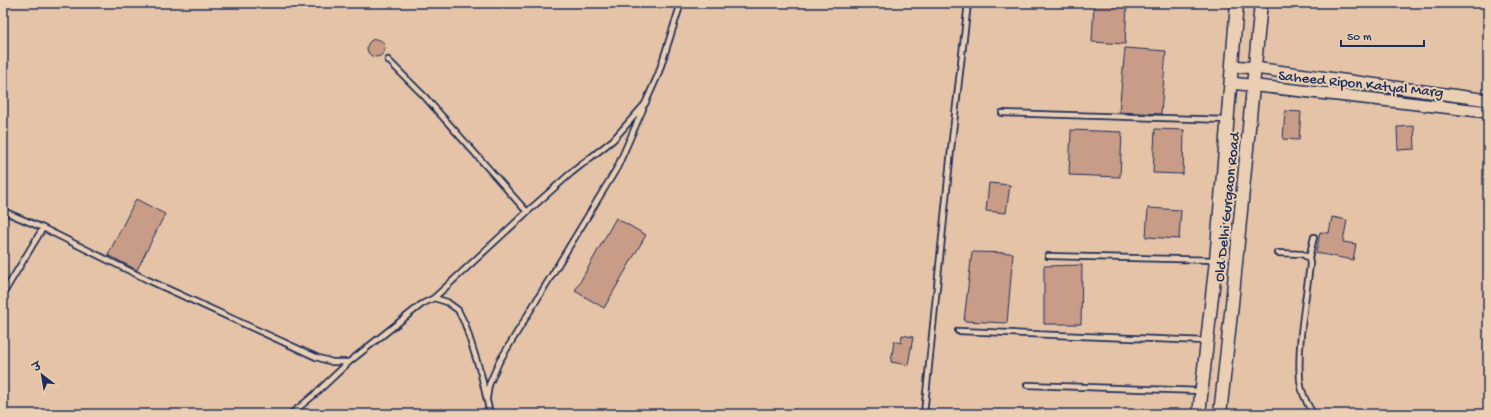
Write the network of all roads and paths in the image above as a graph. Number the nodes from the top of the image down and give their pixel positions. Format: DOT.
graph roads {
  1 [pos="681,3"];
  2 [pos="968,3"];
  3 [pos="1237,3"];
  4 [pos="1261,3"];
  5 [pos="388,60"];
  6 [pos="1232,66"];
  7 [pos="1255,68"];
  8 [pos="1231,83"];
  9 [pos="1254,86"];
  10 [pos="1488,100"];
  11 [pos="645,104"];
  12 [pos="1488,112"];
  13 [pos="1002,113"];
  14 [pos="1228,120"];
  15 [pos="3,211"];
  16 [pos="527,212"];
  17 [pos="43,228"];
  18 [pos="1314,237"];
  19 [pos="1278,253"];
  20 [pos="1048,256"];
  21 [pos="1309,258"];
  22 [pos="1216,260"];
  23 [pos="3,294"];
  24 [pos="434,298"];
  25 [pos="958,331"];
  26 [pos="1208,341"];
  27 [pos="349,362"];
  28 [pos="1027,384"];
  29 [pos="1203,391"];
  30 [pos="487,398"];
  31 [pos="291,414"];
  32 [pos="490,414"];
  33 [pos="924,414"];
  34 [pos="1199,414"];
  35 [pos="1220,414"];
  36 [pos="1313,414"];
  1 -- 11 [label="lane"];
  2 -- 33 [label="lane"];
  3 -- 6 [label="main road, Old Delhi Gurgaon Road"];
  4 -- 7 [label="main road, Old Delhi Gurgaon Road"];
  5 -- 16 [label="lane"];
  6 -- 7 [label="street, Saheed Ripon Katyal Marg"];
  6 -- 8 [label="main road, Old Delhi Gurgaon Road"];
  7 -- 9 [label="main road, Old Delhi Gurgaon Road"];
  7 -- 10 [label="street, Saheed Ripon Katyal Marg"];
  8 -- 9 [label="street, Saheed Ripon Katyal Marg"];
  8 -- 14 [label="main road, Old Delhi Gurgaon Road"];
  9 -- 12 [label="street, Saheed Ripon Katyal Marg"];
  9 -- 35 [label="main road, Old Delhi Gurgaon Road"];
  11 -- 16 [label="lane"];
  11 -- 30 [label="lane"];
  13 -- 14 [label="lane"];
  14 -- 22 [label="main road, Old Delhi Gurgaon Road"];
  15 -- 17 [label="lane"];
  16 -- 24 [label="lane"];
  17 -- 23 [label="lane"];
  17 -- 27 [label="lane"];
  18 -- 21 [label="lane"];
  19 -- 21 [label="lane"];
  20 -- 22 [label="lane"];
  21 -- 36 [label="lane"];
  22 -- 26 [label="main road, Old Delhi Gurgaon Road"];
  24 -- 27 [label="lane"];
  24 -- 30 [label="lane"];
  25 -- 26 [label="lane"];
  26 -- 29 [label="main road, Old Delhi Gurgaon Road"];
  27 -- 31 [label="lane"];
  28 -- 29 [label="lane"];
  29 -- 34 [label="main road, Old Delhi Gurgaon Road"];
  30 -- 32 [label="lane"];
}
